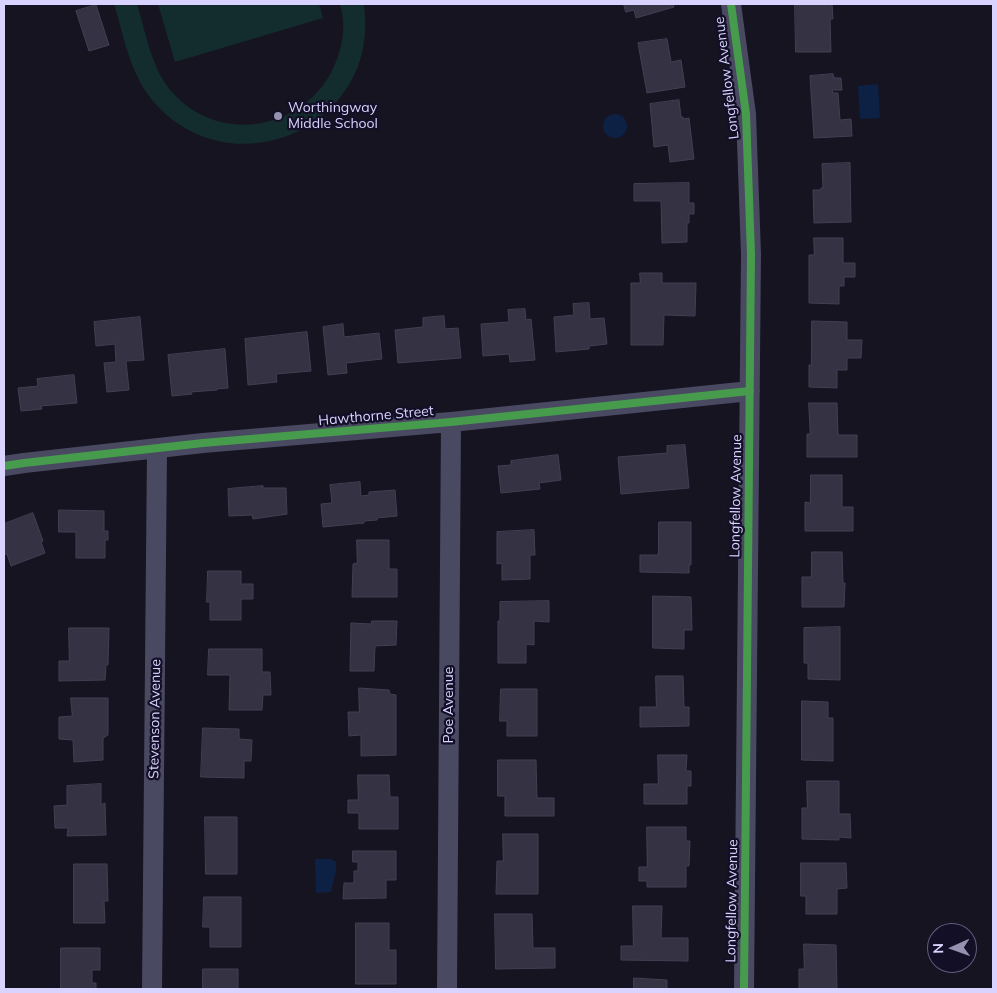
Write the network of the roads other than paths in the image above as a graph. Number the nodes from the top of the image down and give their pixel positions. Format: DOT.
graph roads {
  1 [pos="731,4"];
  2 [pos="750,391"];
  3 [pos="451,422"];
  4 [pos="157,448"];
  5 [pos="4,466"];
  6 [pos="152,989"];
  7 [pos="447,989"];
  8 [pos="744,989"];
  1 -- 2 [label="street, Longfellow Avenue"];
  2 -- 3 [label="street, Hawthorne Street"];
  2 -- 8 [label="street, Longfellow Avenue"];
  3 -- 4 [label="street, Hawthorne Street"];
  3 -- 7 [label="street, Poe Avenue"];
  4 -- 5 [label="street, Hawthorne Street"];
  4 -- 6 [label="street, Stevenson Avenue"];
}
